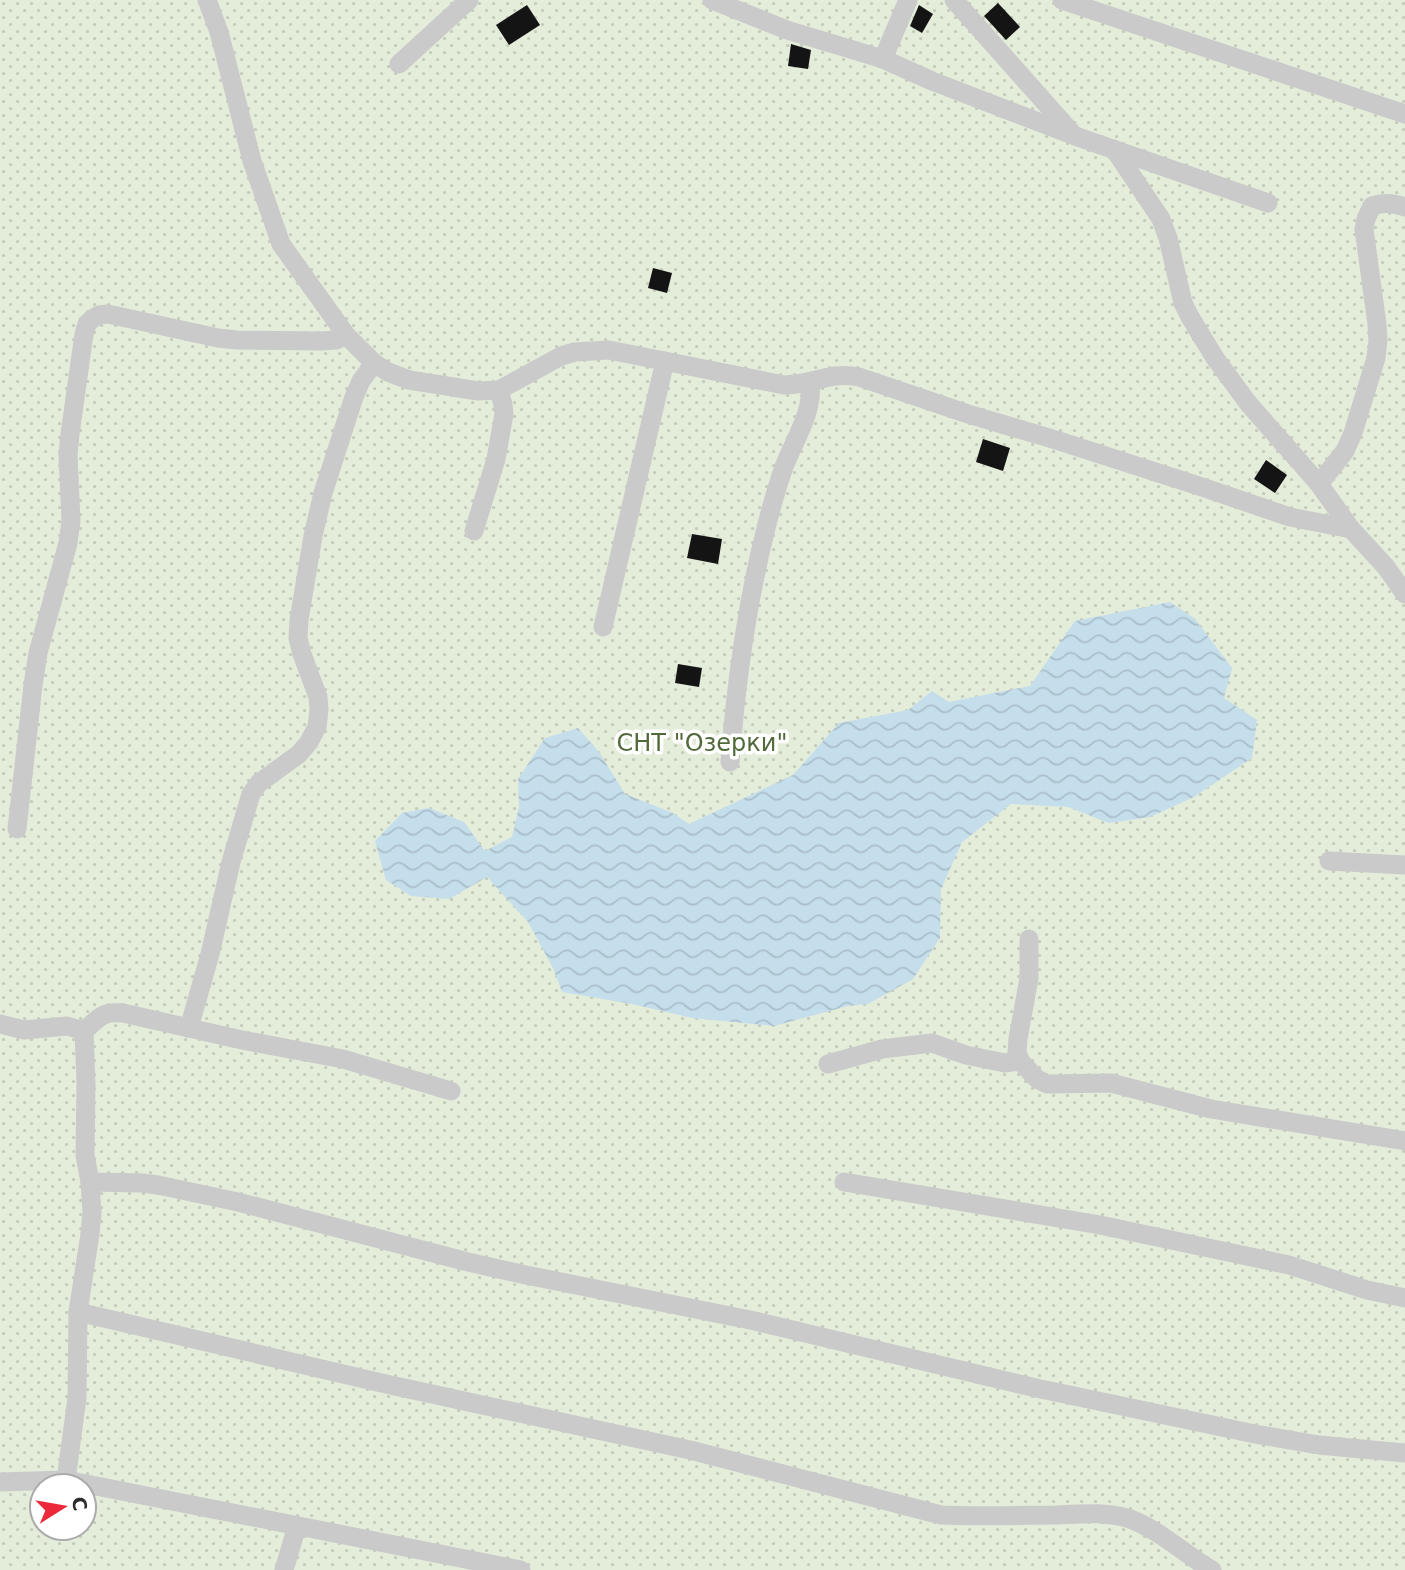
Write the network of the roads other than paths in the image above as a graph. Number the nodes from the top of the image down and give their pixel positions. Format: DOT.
graph roads {
  1 [pos="207,0"];
  2 [pos="469,0"];
  3 [pos="712,0"];
  4 [pos="908,0"];
  5 [pos="954,0"];
  6 [pos="1062,0"];
  7 [pos="883,59"];
  8 [pos="399,64"];
  9 [pos="1405,114"];
  10 [pos="1075,136"];
  11 [pos="1114,149"];
  12 [pos="1268,203"];
  13 [pos="1405,207"];
  14 [pos="345,335"];
  15 [pos="666,361"];
  16 [pos="374,363"];
  17 [pos="810,382"];
  18 [pos="499,390"];
  19 [pos="1319,484"];
  20 [pos="1352,528"];
  21 [pos="474,531"];
  22 [pos="1405,594"];
  23 [pos="603,627"];
  24 [pos="730,762"];
  25 [pos="17,829"];
  26 [pos="1329,861"];
  27 [pos="1405,865"];
  28 [pos="1029,939"];
  29 [pos="0,1024"];
  30 [pos="189,1028"];
  31 [pos="84,1031"];
  32 [pos="1020,1061"];
  33 [pos="828,1064"];
  34 [pos="451,1091"];
  35 [pos="1405,1140"];
  36 [pos="90,1182"];
  37 [pos="844,1182"];
  38 [pos="1405,1298"];
  39 [pos="78,1312"];
  40 [pos="1405,1452"];
  41 [pos="67,1472"];
  42 [pos="28,1481"];
  43 [pos="0,1482"];
  44 [pos="98,1486"];
  45 [pos="297,1526"];
  46 [pos="284,1570"];
  47 [pos="521,1570"];
  48 [pos="1212,1570"];
  1 -- 14 [label="street"];
  2 -- 8 [label="street"];
  3 -- 7 [label="street"];
  4 -- 7 [label="street"];
  5 -- 10 [label="street"];
  6 -- 9 [label="street"];
  7 -- 10 [label="street"];
  10 -- 11 [label="street"];
  11 -- 12 [label="street"];
  11 -- 19 [label="street"];
  13 -- 19 [label="street"];
  14 -- 16 [label="street"];
  14 -- 25 [label="street"];
  15 -- 17 [label="street"];
  15 -- 18 [label="street"];
  15 -- 23 [label="street"];
  16 -- 18 [label="street"];
  16 -- 30 [label="street"];
  17 -- 20 [label="street"];
  17 -- 24 [label="street"];
  18 -- 21 [label="street"];
  19 -- 20 [label="street"];
  20 -- 22 [label="street"];
  26 -- 27 [label="street"];
  28 -- 32 [label="street"];
  29 -- 31 [label="street"];
  30 -- 31 [label="street"];
  30 -- 34 [label="street"];
  31 -- 36 [label="street"];
  32 -- 33 [label="street"];
  32 -- 35 [label="street"];
  36 -- 39 [label="street"];
  36 -- 40 [label="street"];
  37 -- 38 [label="street"];
  39 -- 41 [label="street"];
  39 -- 48 [label="street"];
  42 -- 43 [label="street"];
  44 -- 45 [label="street"];
  45 -- 46 [label="street"];
  45 -- 47 [label="street"];
}
